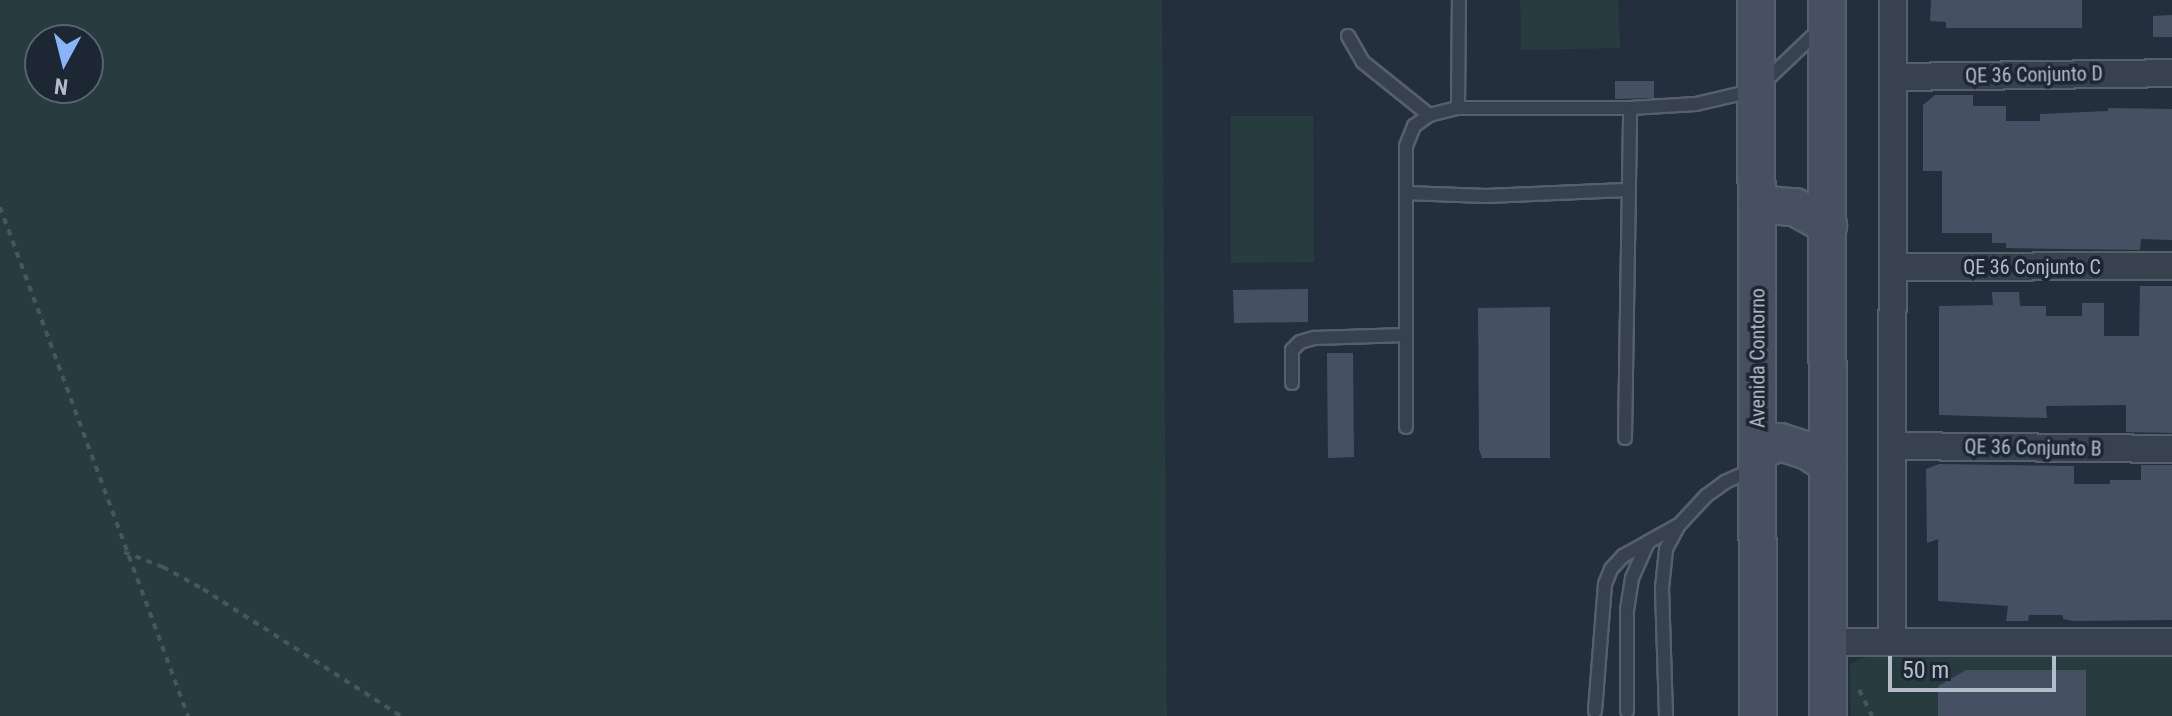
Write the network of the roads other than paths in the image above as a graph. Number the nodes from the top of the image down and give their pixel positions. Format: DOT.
graph roads {
  1 [pos="1459,0"];
  2 [pos="1756,0"];
  3 [pos="1893,0"];
  4 [pos="1828,11"];
  5 [pos="1348,36"];
  6 [pos="2172,73"];
  7 [pos="1896,77"];
  8 [pos="1756,90"];
  9 [pos="1458,108"];
  10 [pos="1630,108"];
  11 [pos="1429,115"];
  12 [pos="1626,190"];
  13 [pos="1406,193"];
  14 [pos="1757,204"];
  15 [pos="1828,225"];
  16 [pos="2172,266"];
  17 [pos="1893,267"];
  18 [pos="1406,335"];
  19 [pos="1292,383"];
  20 [pos="1406,427"];
  21 [pos="1625,438"];
  22 [pos="1893,446"];
  23 [pos="2172,449"];
  24 [pos="1758,459"];
  25 [pos="1828,464"];
  26 [pos="1679,525"];
  27 [pos="1648,542"];
  28 [pos="1892,641"];
  29 [pos="1828,642"];
  30 [pos="2172,642"];
  31 [pos="1595,711"];
  32 [pos="1627,711"];
  33 [pos="1666,716"];
  34 [pos="1758,716"];
  35 [pos="1828,716"];
  1 -- 9 [label="lane"];
  2 -- 8 [label="main road, Avenida Contorno"];
  3 -- 7 [label="street"];
  4 -- 8 [label="lane"];
  4 -- 15 [label="main road"];
  5 -- 11 [label="lane"];
  6 -- 7 [label="street, QE 36 Conjunto D"];
  7 -- 17 [label="street"];
  8 -- 10 [label="lane"];
  8 -- 14 [label="main road, Avenida Contorno"];
  9 -- 10 [label="lane"];
  9 -- 11 [label="lane"];
  10 -- 12 [label="lane"];
  11 -- 13 [label="lane"];
  12 -- 13 [label="lane"];
  12 -- 21 [label="lane"];
  13 -- 18 [label="lane"];
  14 -- 15 [label="main road"];
  14 -- 24 [label="main road, Avenida Contorno"];
  15 -- 25 [label="main road"];
  16 -- 17 [label="street, QE 36 Conjunto C"];
  17 -- 22 [label="street"];
  18 -- 19 [label="lane"];
  18 -- 20 [label="lane"];
  22 -- 23 [label="street, QE 36 Conjunto B"];
  22 -- 28 [label="street"];
  24 -- 25 [label="main road"];
  24 -- 26 [label="lane"];
  24 -- 34 [label="main road, Avenida Contorno"];
  25 -- 29 [label="main road"];
  26 -- 27 [label="lane"];
  26 -- 33 [label="lane"];
  27 -- 31 [label="lane"];
  27 -- 32 [label="lane"];
  28 -- 29 [label="street"];
  28 -- 30 [label="street"];
  29 -- 35 [label="main road"];
}
